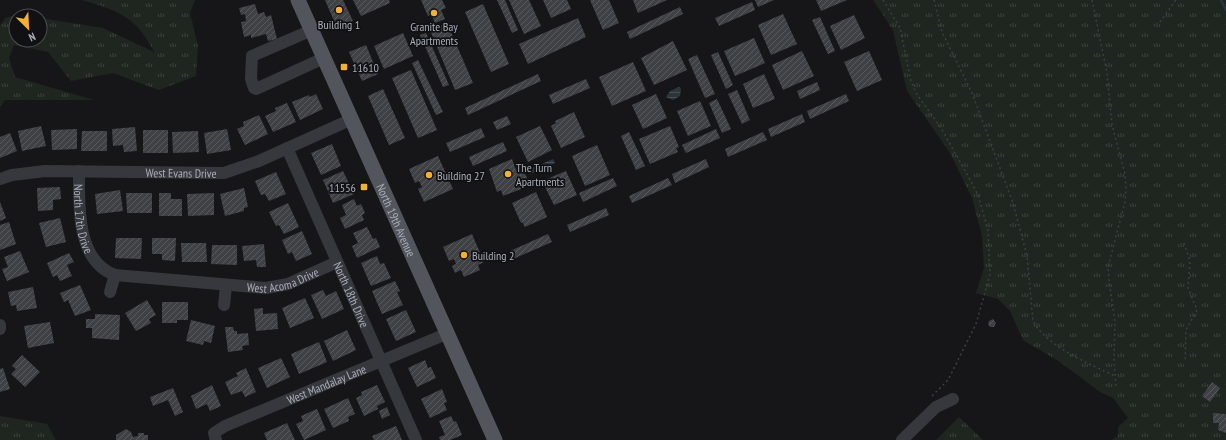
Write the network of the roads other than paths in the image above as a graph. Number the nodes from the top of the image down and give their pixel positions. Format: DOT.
graph roads {
  1 [pos="298,0"];
  2 [pos="312,30"];
  3 [pos="324,58"];
  4 [pos="352,119"];
  5 [pos="287,148"];
  6 [pos="79,171"];
  7 [pos="0,180"];
  8 [pos="337,262"];
  9 [pos="97,263"];
  10 [pos="115,275"];
  11 [pos="226,286"];
  12 [pos="110,292"];
  13 [pos="224,305"];
  14 [pos="0,325"];
  15 [pos="0,329"];
  16 [pos="446,334"];
  17 [pos="382,362"];
  18 [pos="953,399"];
  19 [pos="216,440"];
  20 [pos="416,440"];
  21 [pos="495,440"];
  22 [pos="902,440"];
  1 -- 2 [label="main road, North 19th Avenue"];
  2 -- 3 [label="main road, North 19th Avenue"];
  2 -- 3 [label="street"];
  3 -- 4 [label="main road, North 19th Avenue"];
  4 -- 5 [label="street, West Evans Drive"];
  4 -- 16 [label="main road, North 19th Avenue"];
  5 -- 6 [label="street, West Evans Drive"];
  5 -- 8 [label="street, North 18th Drive"];
  6 -- 7 [label="street, West Evans Drive"];
  6 -- 9 [label="street, North 17th Drive"];
  8 -- 11 [label="street, West Acoma Drive"];
  8 -- 17 [label="street, North 18th Drive"];
  9 -- 10 [label="street, West Acoma Drive"];
  10 -- 11 [label="street, West Acoma Drive"];
  10 -- 12 [label="street"];
  11 -- 13 [label="street"];
  14 -- 15 [label="street"];
  16 -- 17 [label="street, West Mandalay Lane"];
  16 -- 21 [label="main road, North 19th Avenue"];
  17 -- 19 [label="street, West Mandalay Lane"];
  17 -- 20 [label="street, North 18th Drive"];
  18 -- 22 [label="street"];
}
